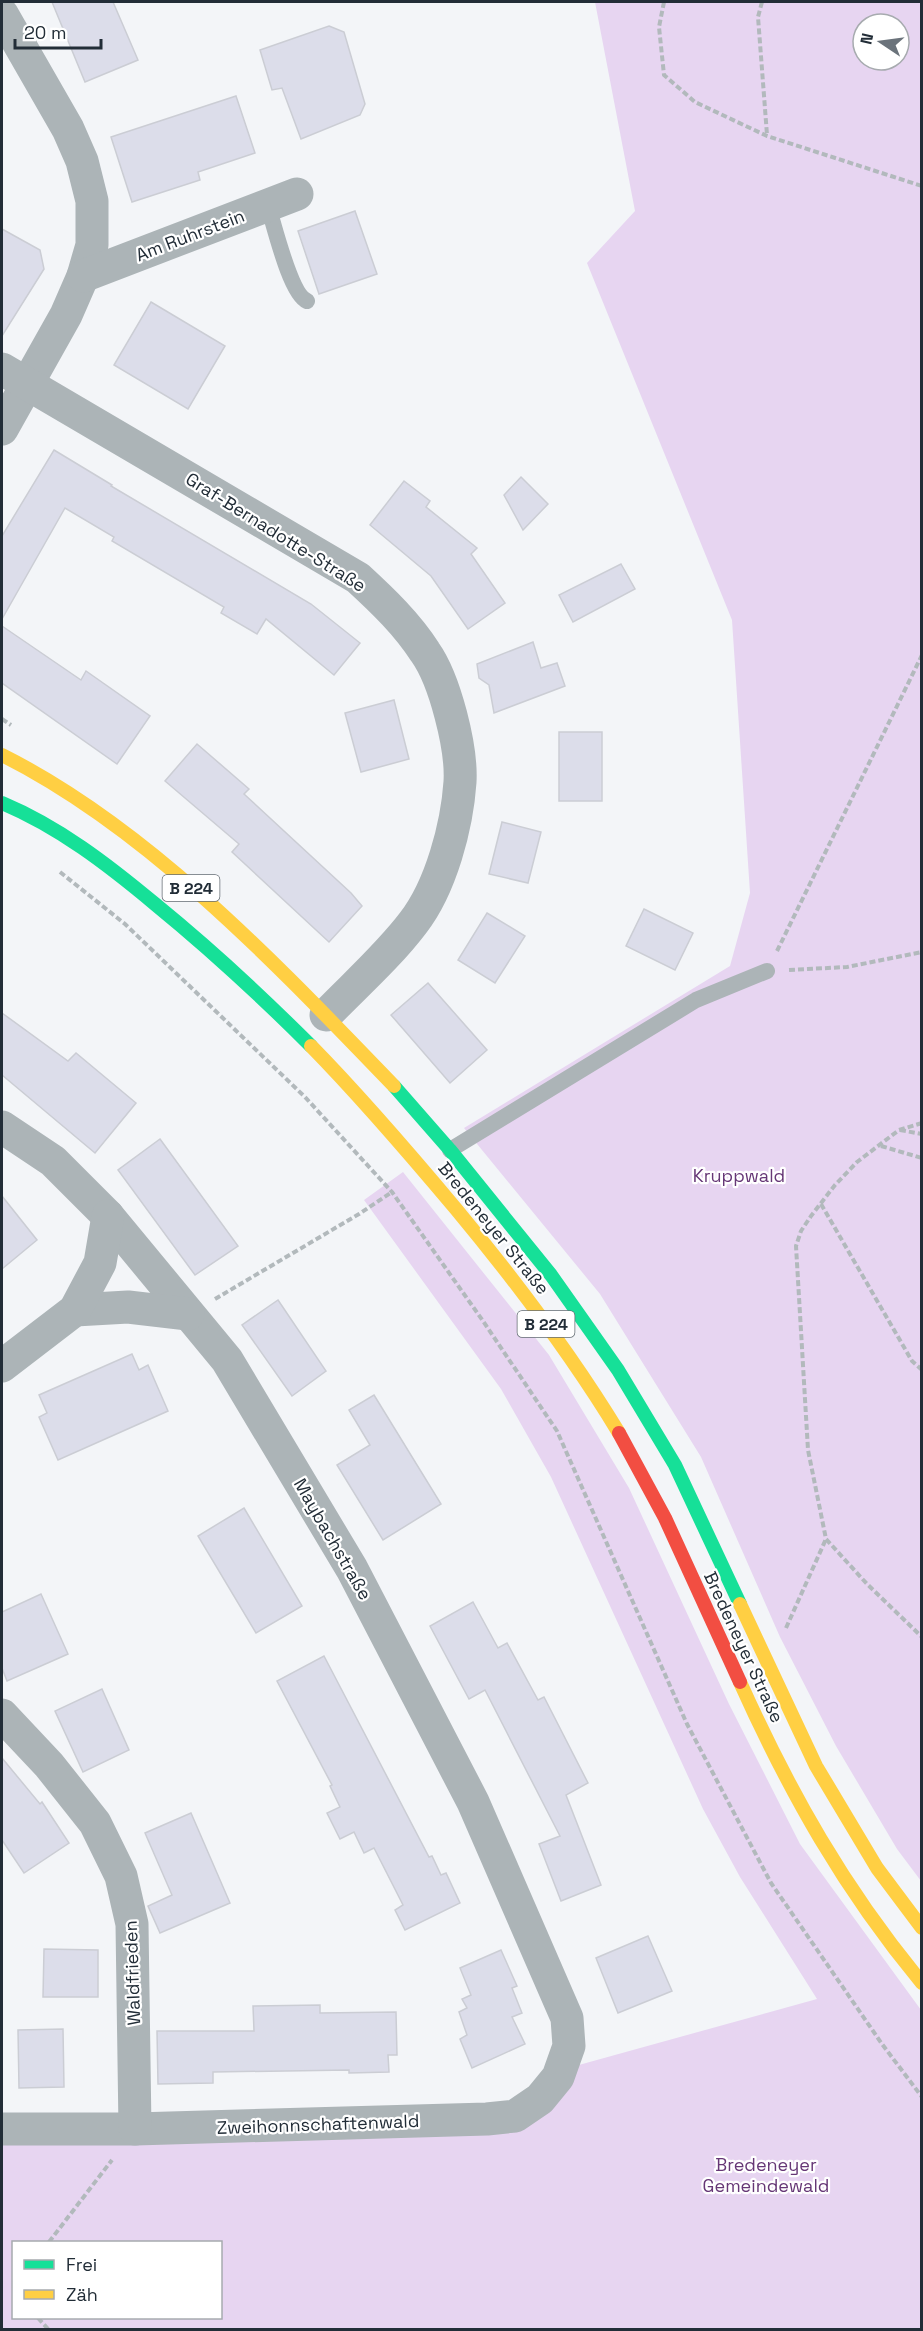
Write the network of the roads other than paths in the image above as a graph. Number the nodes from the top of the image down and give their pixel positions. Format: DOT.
graph roads {
  1 [pos="2,14"];
  2 [pos="282,200"];
  3 [pos="83,276"];
  4 [pos="307,301"];
  5 [pos="15,376"];
  6 [pos="2,429"];
  7 [pos="2,755"];
  8 [pos="2,803"];
  9 [pos="767,971"];
  10 [pos="326,1015"];
  11 [pos="2,1127"];
  12 [pos="450,1150"];
  13 [pos="108,1216"];
  14 [pos="75,1310"];
  15 [pos="188,1314"];
  16 [pos="2,1366"];
  17 [pos="2,1715"];
  18 [pos="921,1928"];
  19 [pos="921,1983"];
  20 [pos="567,2018"];
  21 [pos="2,2128"];
  22 [pos="135,2129"];
  1 -- 3 [label="street"];
  2 -- 3 [label="street, Am Ruhrstein"];
  2 -- 4 [label="lane"];
  3 -- 5 [label="street"];
  5 -- 6 [label="street"];
  5 -- 10 [label="street, Graf-Bernadotte-Straße"];
  7 -- 10 [label="main road, Bredeneyer Straße / B 224"];
  8 -- 19 [label="main road, Bredeneyer Straße / B 224"];
  9 -- 12 [label="lane"];
  10 -- 12 [label="main road, Bredeneyer Straße / B 224"];
  11 -- 13 [label="street, Maybachstraße"];
  12 -- 18 [label="main road, Bredeneyer Straße / B 224"];
  13 -- 14 [label="street"];
  13 -- 15 [label="street, Maybachstraße"];
  14 -- 15 [label="street"];
  14 -- 16 [label="street"];
  15 -- 20 [label="street, Maybachstraße"];
  17 -- 22 [label="street, Waldfrieden"];
  20 -- 22 [label="street, Zweihonnschaftenwald"];
  21 -- 22 [label="street, Zweihonnschaftenwald"];
}
